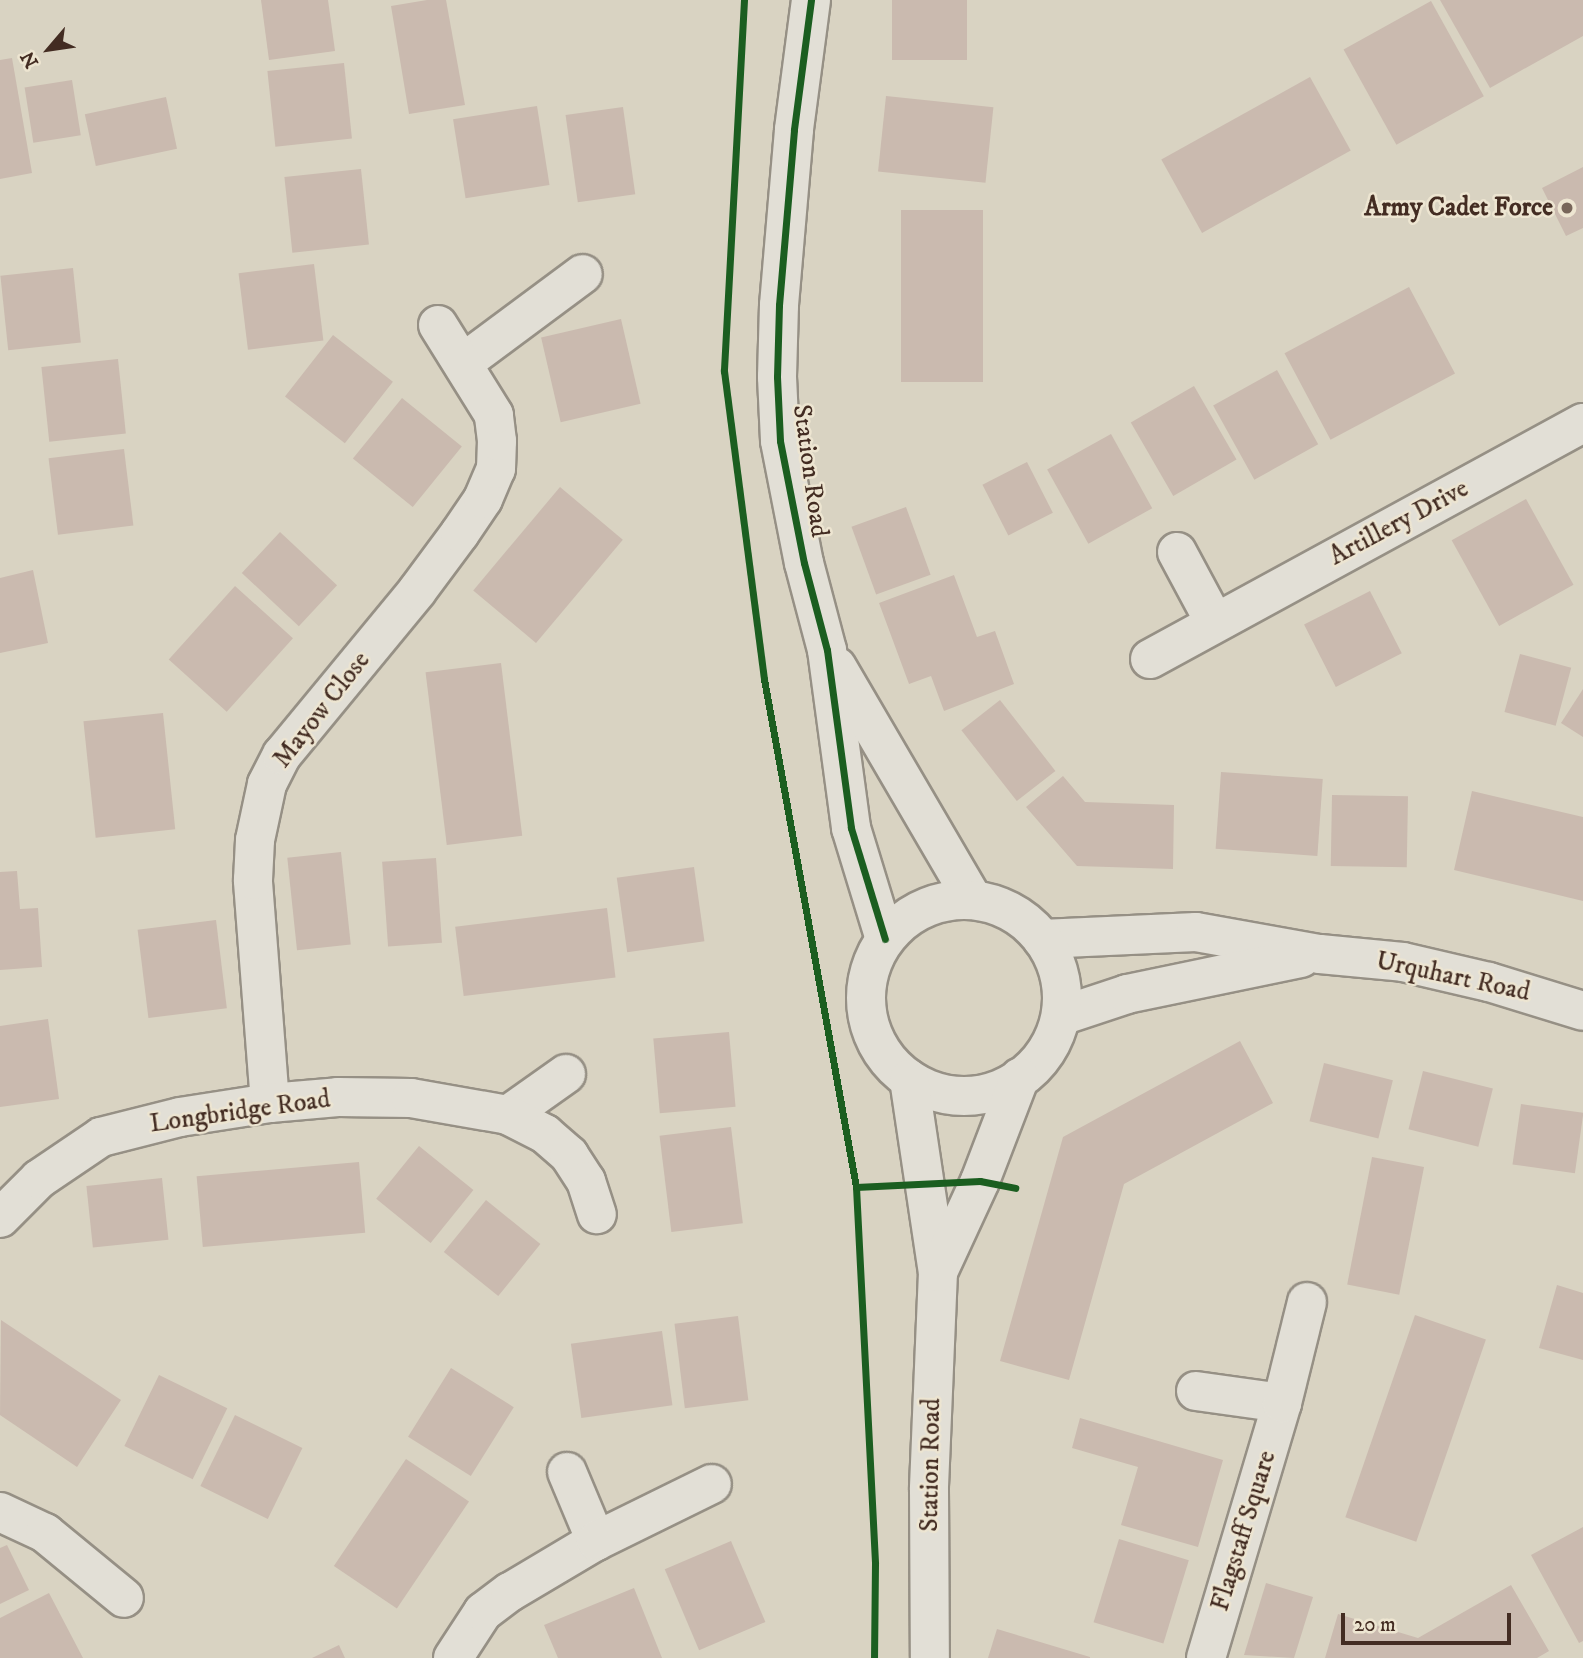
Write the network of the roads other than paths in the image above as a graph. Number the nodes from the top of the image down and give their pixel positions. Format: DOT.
graph roads {
  1 [pos="811,0"];
  2 [pos="583,274"];
  3 [pos="439,325"];
  4 [pos="463,363"];
  5 [pos="1583,423"];
  6 [pos="1177,552"];
  7 [pos="1214,621"];
  8 [pos="827,650"];
  9 [pos="1150,659"];
  10 [pos="973,900"];
  11 [pos="885,939"];
  12 [pos="1042,939"];
  13 [pos="1320,954"];
  14 [pos="1583,1011"];
  15 [pos="1061,1016"];
  16 [pos="566,1074"];
  17 [pos="1020,1077"];
  18 [pos="909,1079"];
  19 [pos="270,1102"];
  20 [pos="509,1115"];
  21 [pos="3,1210"];
  22 [pos="597,1214"];
  23 [pos="938,1272"];
  24 [pos="1307,1302"];
  25 [pos="1196,1391"];
  26 [pos="1282,1403"];
  27 [pos="567,1472"];
  28 [pos="712,1484"];
  29 [pos="0,1512"];
  30 [pos="596,1541"];
  31 [pos="124,1598"];
  32 [pos="453,1658"];
  33 [pos="930,1658"];
  34 [pos="1206,1658"];
  1 -- 8 [label="street, Station Road"];
  2 -- 4 [label="street"];
  3 -- 4 [label="street, Mayow Close"];
  4 -- 19 [label="street, Mayow Close"];
  5 -- 7 [label="street, Artillery Drive"];
  6 -- 7 [label="street"];
  7 -- 9 [label="street, Artillery Drive"];
  8 -- 10 [label="street, Station Road"];
  8 -- 11 [label="street, Station Road"];
  10 -- 11 [label="street, Station Road"];
  10 -- 12 [label="street, Station Road"];
  11 -- 18 [label="street, Station Road"];
  12 -- 13 [label="street, Urquhart Road"];
  12 -- 15 [label="street, Station Road"];
  13 -- 14 [label="street, Urquhart Road"];
  13 -- 15 [label="street, Urquhart Road"];
  15 -- 17 [label="street, Station Road"];
  16 -- 20 [label="street"];
  17 -- 18 [label="street, Station Road"];
  17 -- 23 [label="street, Station Road"];
  18 -- 23 [label="street, Station Road"];
  19 -- 20 [label="street, Longbridge Road"];
  19 -- 21 [label="street, Longbridge Road"];
  20 -- 22 [label="street, Longbridge Road"];
  23 -- 33 [label="street, Station Road"];
  24 -- 26 [label="street, Flagstaff Square"];
  25 -- 26 [label="street"];
  26 -- 34 [label="street, Flagstaff Square"];
  27 -- 30 [label="street"];
  28 -- 30 [label="street"];
  29 -- 31 [label="street"];
  30 -- 32 [label="street"];
}
